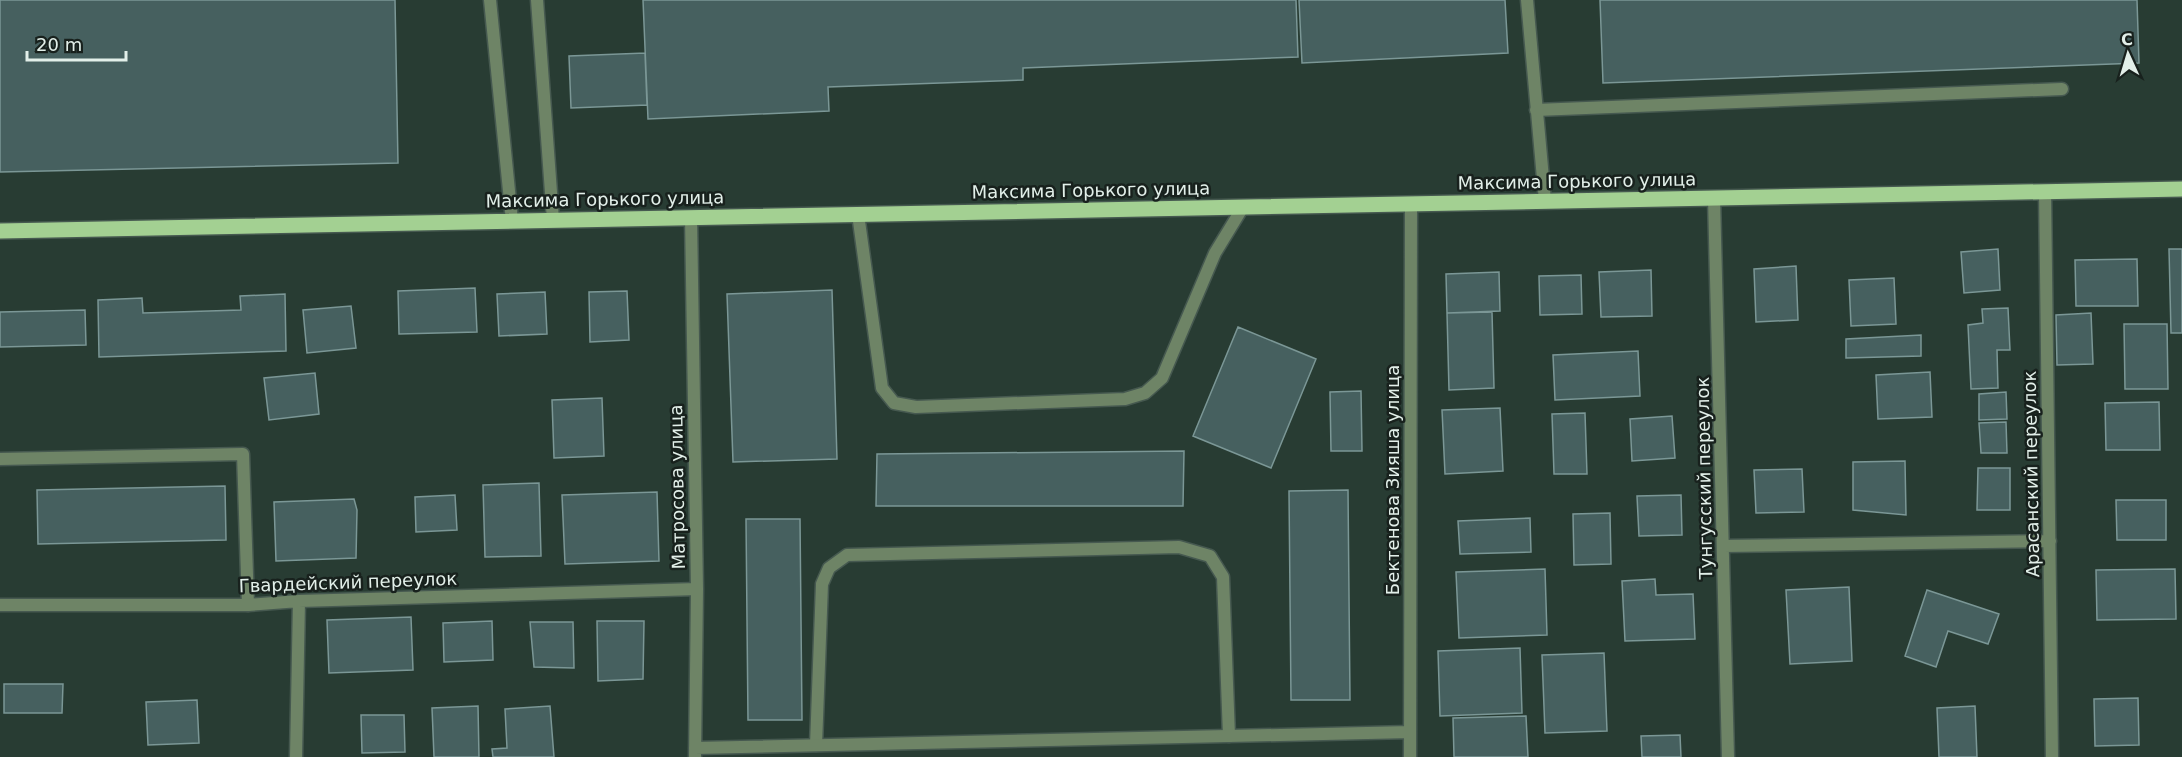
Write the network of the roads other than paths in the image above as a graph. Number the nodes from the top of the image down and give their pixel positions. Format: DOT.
graph roads {
  1 [pos="490,0"];
  2 [pos="537,0"];
  3 [pos="1527,0"];
  4 [pos="2062,89"];
  5 [pos="1536,110"];
  6 [pos="2182,189"];
  7 [pos="2045,191"];
  8 [pos="1714,198"];
  9 [pos="1545,201"];
  10 [pos="1411,204"];
  11 [pos="1243,207"];
  12 [pos="858,214"];
  13 [pos="691,217"];
  14 [pos="553,220"];
  15 [pos="512,221"];
  16 [pos="0,231"];
  17 [pos="0,459"];
  18 [pos="2049,541"];
  19 [pos="1723,546"];
  20 [pos="697,589"];
  21 [pos="299,601"];
  22 [pos="0,605"];
  23 [pos="248,605"];
  24 [pos="1410,732"];
  25 [pos="1229,736"];
  26 [pos="816,745"];
  27 [pos="695,753"];
  28 [pos="296,757"];
  29 [pos="1410,757"];
  30 [pos="1728,757"];
  31 [pos="2052,757"];
  1 -- 15 [label="street"];
  2 -- 14 [label="street"];
  3 -- 5 [label="street"];
  4 -- 5 [label="street"];
  5 -- 9 [label="street"];
  6 -- 7 [label="main road, Максима Горького улица"];
  7 -- 8 [label="main road, Максима Горького улица"];
  7 -- 18 [label="street, Арасанский переулок"];
  8 -- 9 [label="main road, Максима Горького улица"];
  8 -- 19 [label="street, Тунгусский переулок"];
  9 -- 10 [label="main road, Максима Горького улица"];
  10 -- 11 [label="main road, Максима Горького улица"];
  10 -- 24 [label="street, Бектенова Зияша улица"];
  11 -- 12 [label="main road, Максима Горького улица"];
  11 -- 12 [label="street"];
  12 -- 13 [label="main road, Максима Горького улица"];
  13 -- 14 [label="main road, Максима Горького улица"];
  13 -- 20 [label="street, Матросова улица"];
  14 -- 15 [label="main road, Максима Горького улица"];
  15 -- 16 [label="main road, Максима Горького улица"];
  17 -- 23 [label="street"];
  18 -- 19 [label="street"];
  18 -- 31 [label="street, Арасанский переулок"];
  19 -- 30 [label="street, Тунгусский переулок"];
  20 -- 21 [label="street, Гвардейский переулок"];
  20 -- 27 [label="street, Матросова улица"];
  21 -- 23 [label="street, Гвардейский переулок"];
  21 -- 28 [label="street"];
  22 -- 23 [label="street, Гвардейский переулок"];
  24 -- 25 [label="street"];
  24 -- 29 [label="street, Бектенова Зияша улица"];
  25 -- 26 [label="street"];
  25 -- 26 [label="street"];
  26 -- 27 [label="street"];
}
